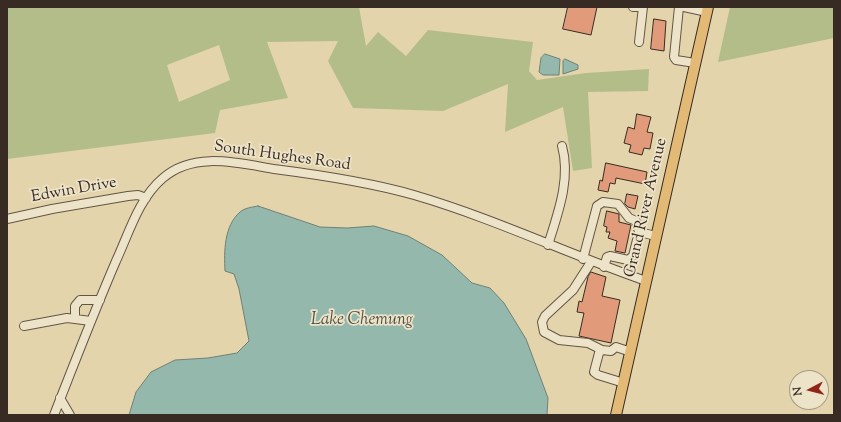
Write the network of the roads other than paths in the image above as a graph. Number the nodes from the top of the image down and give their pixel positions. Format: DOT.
graph roads {
  1 [pos="633,7"];
  2 [pos="638,7"];
  3 [pos="643,7"];
  4 [pos="679,7"];
  5 [pos="684,7"];
  6 [pos="707,10"];
  7 [pos="639,42"];
  8 [pos="695,63"];
  9 [pos="562,146"];
  10 [pos="146,198"];
  11 [pos="7,219"];
  12 [pos="639,232"];
  13 [pos="656,236"];
  14 [pos="548,245"];
  15 [pos="583,259"];
  16 [pos="591,262"];
  17 [pos="604,267"];
  18 [pos="646,281"];
  19 [pos="100,300"];
  20 [pos="75,318"];
  21 [pos="91,321"];
  22 [pos="24,326"];
  23 [pos="602,350"];
  24 [pos="631,352"];
  25 [pos="624,383"];
  26 [pos="60,398"];
  27 [pos="54,415"];
  28 [pos="70,415"];
  29 [pos="616,415"];
  1 -- 2 [label="street"];
  3 -- 7 [label="street"];
  4 -- 8 [label="street"];
  5 -- 6 [label="street"];
  6 -- 8 [label="main road, Grand River Avenue"];
  8 -- 13 [label="main road, Grand River Avenue"];
  9 -- 14 [label="street"];
  10 -- 11 [label="street, Edwin Drive"];
  10 -- 14 [label="street, South Hughes Road"];
  10 -- 19 [label="street, South Hughes Road"];
  12 -- 13 [label="street"];
  12 -- 15 [label="street"];
  12 -- 17 [label="street"];
  13 -- 18 [label="main road, Grand River Avenue"];
  14 -- 15 [label="street, South Hughes Road"];
  15 -- 16 [label="street, South Hughes Road"];
  16 -- 17 [label="street, South Hughes Road"];
  16 -- 23 [label="street"];
  17 -- 18 [label="street, South Hughes Road"];
  18 -- 24 [label="main road, Grand River Avenue"];
  19 -- 20 [label="street"];
  19 -- 21 [label="street, South Hughes Road"];
  20 -- 21 [label="street"];
  20 -- 22 [label="street"];
  21 -- 26 [label="street, South Hughes Road"];
  23 -- 24 [label="street"];
  23 -- 25 [label="street"];
  24 -- 25 [label="main road, Grand River Avenue"];
  25 -- 29 [label="main road, Grand River Avenue"];
  26 -- 27 [label="street, South Hughes Road"];
  26 -- 28 [label="street"];
}
